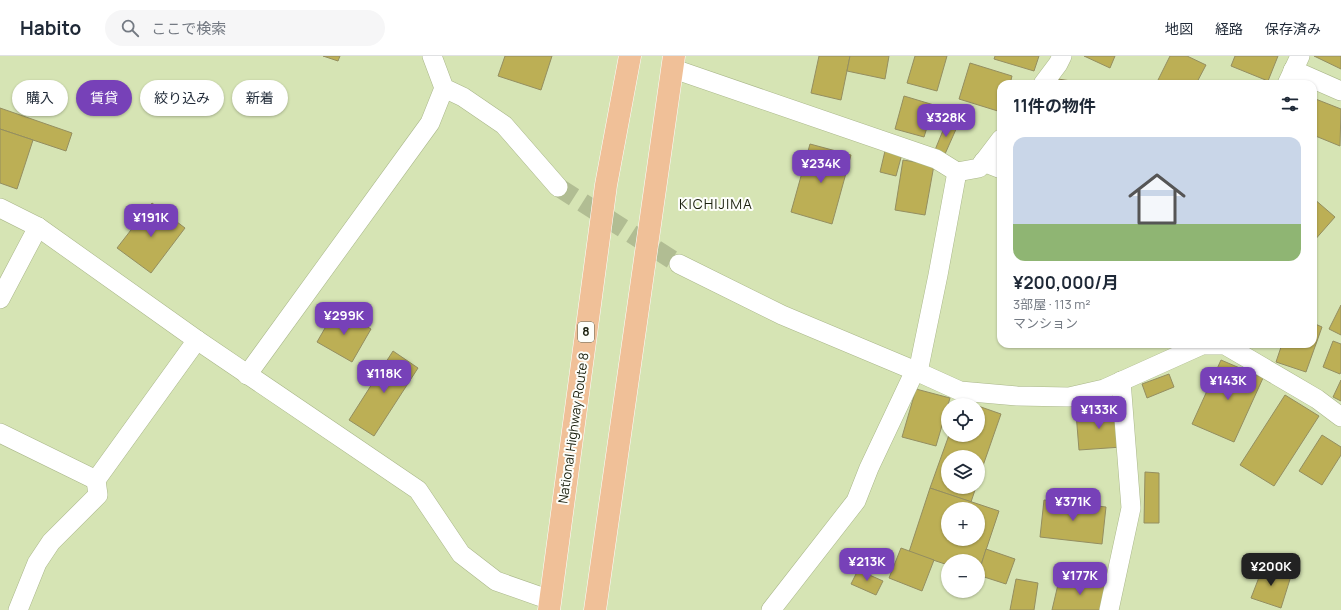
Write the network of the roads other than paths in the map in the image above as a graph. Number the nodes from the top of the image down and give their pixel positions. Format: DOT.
graph roads {
  1 [pos="432,56"];
  2 [pos="630,56"];
  3 [pos="1062,56"];
  4 [pos="672,62"];
  5 [pos="1293,70"];
  6 [pos="1046,80"];
  7 [pos="1315,80"];
  8 [pos="1317,81"];
  9 [pos="444,88"];
  10 [pos="1341,92"];
  11 [pos="997,144"];
  12 [pos="983,162"];
  13 [pos="997,167"];
  14 [pos="957,172"];
  15 [pos="558,187"];
  16 [pos="0,208"];
  17 [pos="38,227"];
  18 [pos="678,264"];
  19 [pos="0,299"];
  20 [pos="197,340"];
  21 [pos="1195,348"];
  22 [pos="1230,348"];
  23 [pos="918,372"];
  24 [pos="247,374"];
  25 [pos="1121,381"];
  26 [pos="1341,417"];
  27 [pos="0,434"];
  28 [pos="96,480"];
  29 [pos="549,605"];
  30 [pos="18,610"];
  31 [pos="595,610"];
  32 [pos="771,610"];
  33 [pos="1109,610"];
  1 -- 9 [label="street"];
  2 -- 29 [label="highway, National Highway Route 8 / 8"];
  3 -- 6 [label="street"];
  4 -- 14 [label="street"];
  4 -- 31 [label="highway"];
  5 -- 7 [label="street"];
  8 -- 10 [label="street"];
  9 -- 15 [label="street"];
  9 -- 24 [label="street"];
  11 -- 12 [label="street"];
  12 -- 13 [label="street"];
  12 -- 14 [label="street"];
  14 -- 23 [label="street"];
  16 -- 17 [label="street"];
  17 -- 19 [label="street"];
  17 -- 20 [label="street"];
  18 -- 23 [label="street"];
  20 -- 24 [label="street"];
  20 -- 28 [label="street"];
  21 -- 25 [label="street"];
  22 -- 26 [label="street"];
  23 -- 25 [label="street"];
  23 -- 32 [label="street"];
  24 -- 29 [label="street"];
  25 -- 33 [label="street"];
  27 -- 28 [label="street"];
  28 -- 30 [label="street"];
}
